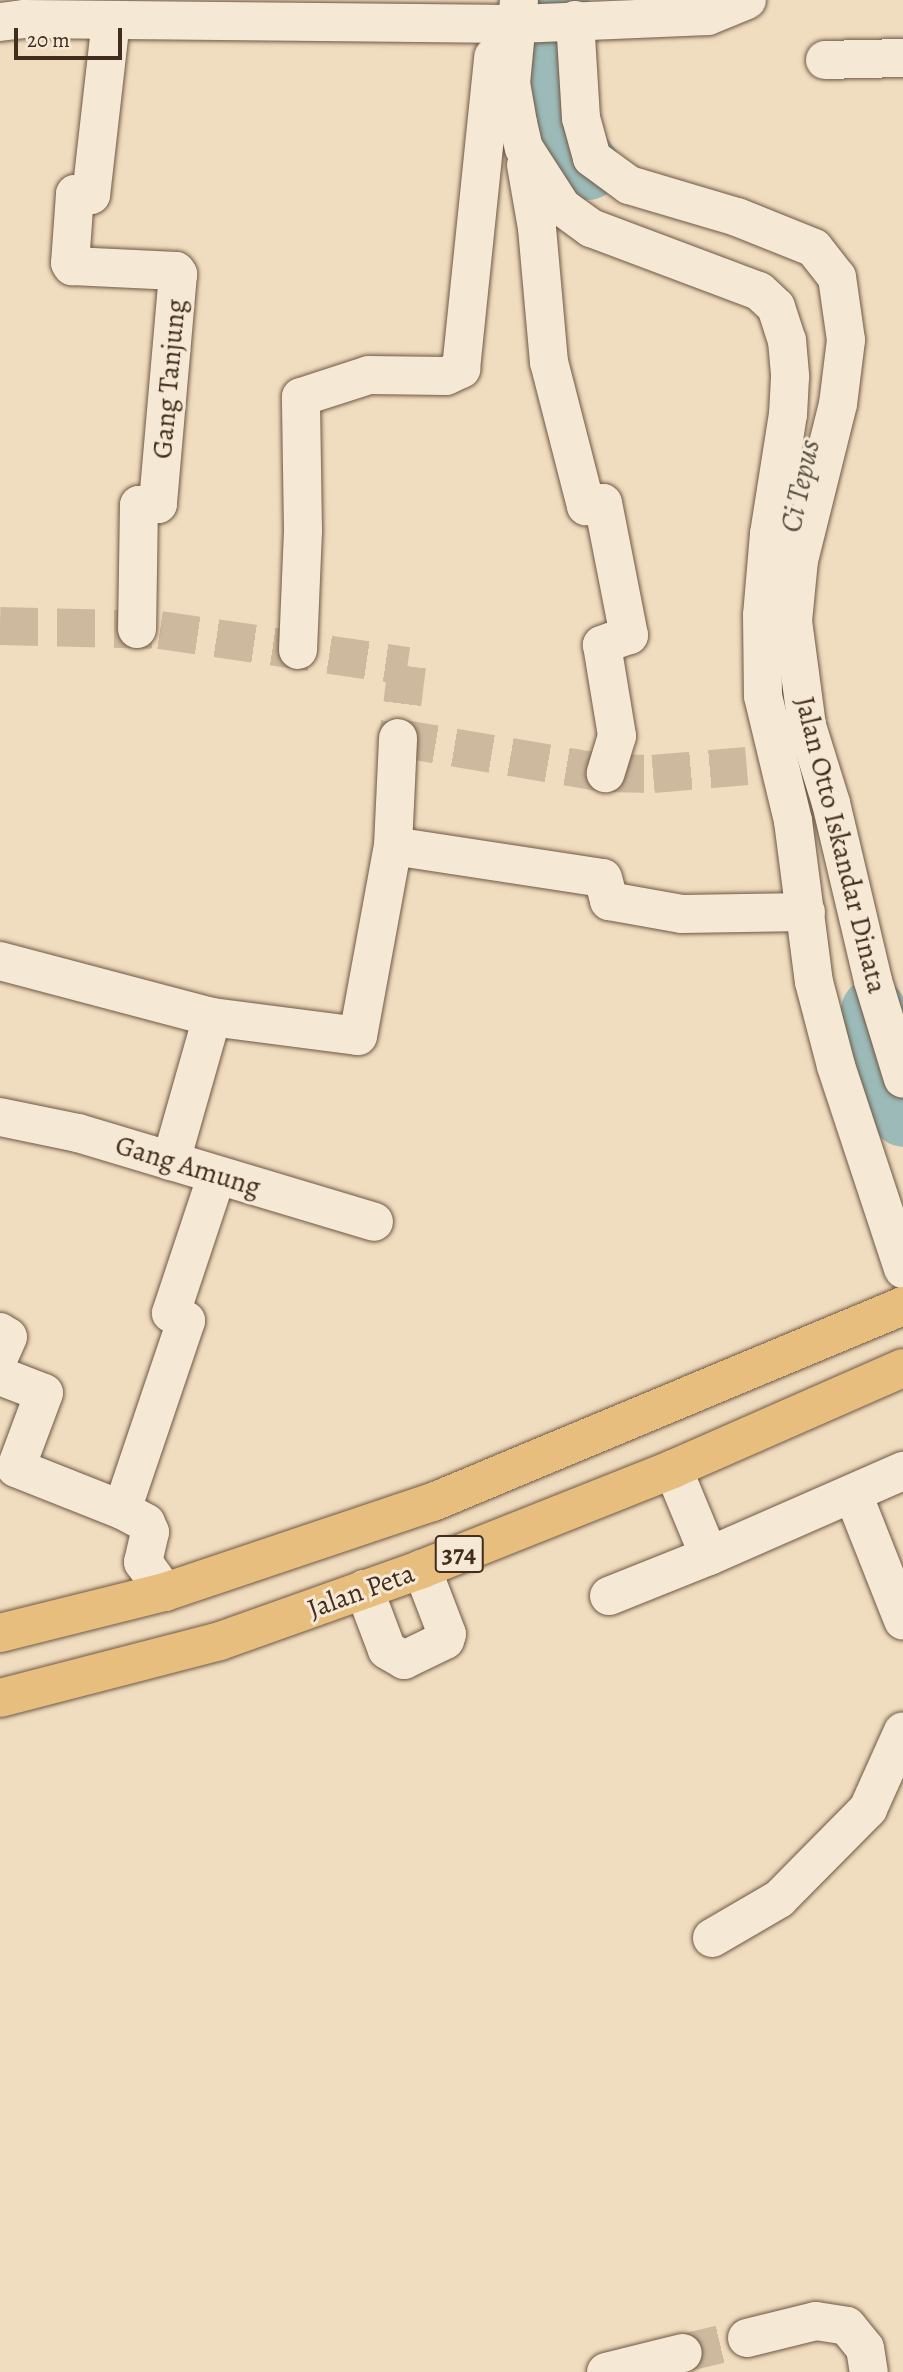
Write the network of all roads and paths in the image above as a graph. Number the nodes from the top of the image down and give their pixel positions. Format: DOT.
graph roads {
  1 [pos="747,0"];
  2 [pos="101,13"];
  3 [pos="534,18"];
  4 [pos="0,22"];
  5 [pos="903,58"];
  6 [pos="825,60"];
  7 [pos="524,148"];
  8 [pos="137,629"];
  9 [pos="298,650"];
  10 [pos="398,738"];
  11 [pos="606,773"];
  12 [pos="393,846"];
  13 [pos="806,912"];
  14 [pos="0,961"];
  15 [pos="212,1017"];
  16 [pos="903,1079"];
  17 [pos="0,1117"];
  18 [pos="172,1161"];
  19 [pos="217,1175"];
  20 [pos="374,1222"];
  21 [pos="903,1269"];
  22 [pos="903,1306"];
  23 [pos="0,1332"];
  24 [pos="0,1355"];
  25 [pos="903,1368"];
  26 [pos="0,1376"];
  27 [pos="8,1465"];
  28 [pos="673,1469"];
  29 [pos="903,1471"];
  30 [pos="853,1494"];
  31 [pos="122,1510"];
  32 [pos="709,1556"];
  33 [pos="422,1569"];
  34 [pos="364,1589"];
  35 [pos="165,1592"];
  36 [pos="609,1596"];
  37 [pos="903,1620"];
  38 [pos="0,1633"];
  39 [pos="0,1698"];
  40 [pos="903,1731"];
  41 [pos="712,1938"];
  42 [pos="747,2338"];
  43 [pos="683,2353"];
  44 [pos="606,2372"];
  45 [pos="869,2372"];
  1 -- 3 [label="street"];
  2 -- 3 [label="street"];
  2 -- 4 [label="street"];
  2 -- 8 [label="street, Gang Tanjung"];
  3 -- 7 [label="street"];
  3 -- 9 [label="street"];
  3 -- 16 [label="street, Jalan Otto Iskandar Dinata"];
  5 -- 6 [label="street"];
  7 -- 11 [label="street"];
  7 -- 13 [label="street"];
  10 -- 12 [label="street"];
  12 -- 13 [label="street"];
  12 -- 15 [label="street"];
  13 -- 21 [label="street"];
  14 -- 15 [label="street"];
  15 -- 18 [label="street"];
  17 -- 18 [label="street, Gang Amung"];
  18 -- 19 [label="street, Gang Amung"];
  19 -- 20 [label="street, Gang Amung"];
  19 -- 31 [label="street"];
  22 -- 35 [label="main road, 374"];
  23 -- 24 [label="street"];
  25 -- 28 [label="main road, Jalan Peta / 374"];
  26 -- 27 [label="street"];
  27 -- 31 [label="street"];
  28 -- 32 [label="street"];
  28 -- 33 [label="main road, Jalan Peta / 374"];
  29 -- 30 [label="street"];
  30 -- 32 [label="street"];
  30 -- 37 [label="street"];
  31 -- 35 [label="street"];
  32 -- 36 [label="street"];
  33 -- 34 [label="main road, Jalan Peta / 374"];
  33 -- 34 [label="street"];
  34 -- 39 [label="main road, Jalan Peta / 374"];
  35 -- 38 [label="main road, 374"];
  40 -- 41 [label="street"];
  42 -- 45 [label="street"];
  43 -- 44 [label="street"];
}
